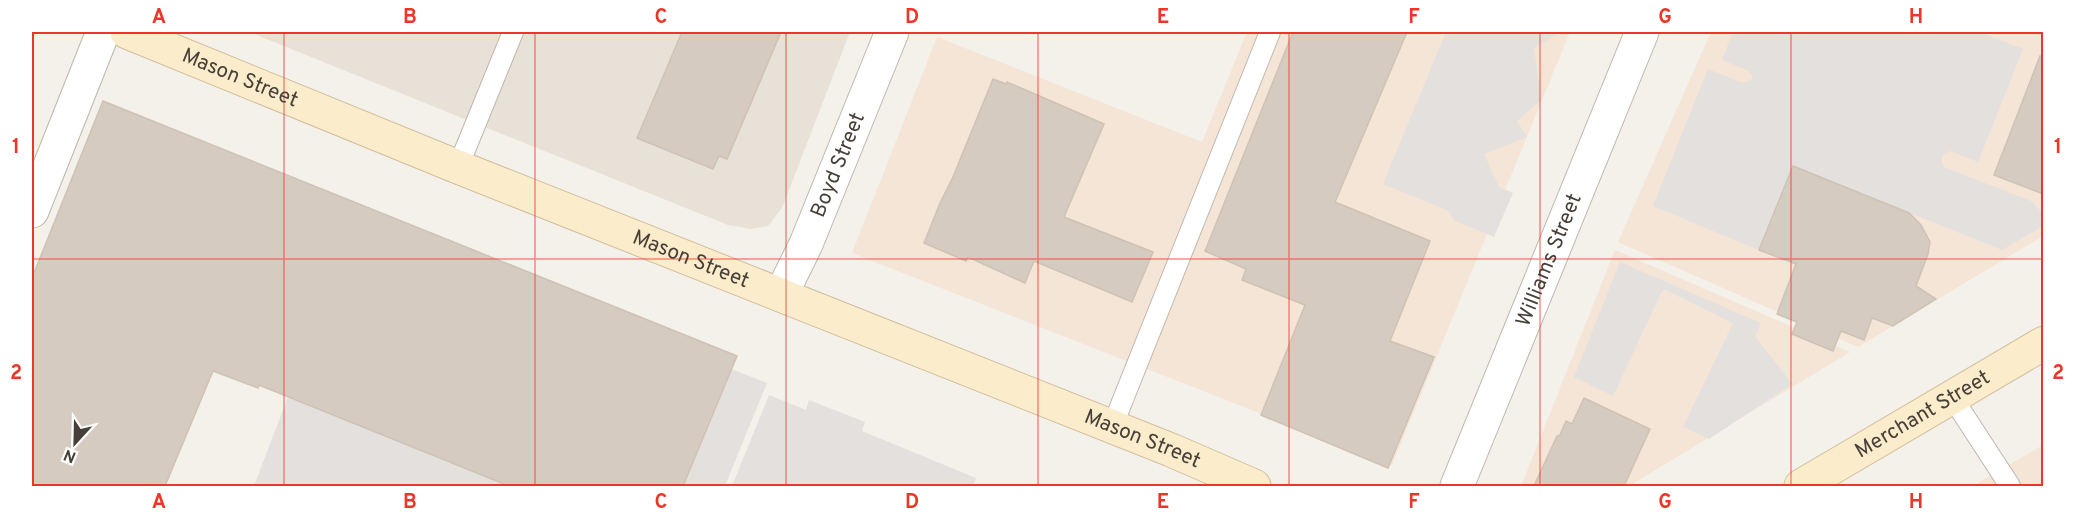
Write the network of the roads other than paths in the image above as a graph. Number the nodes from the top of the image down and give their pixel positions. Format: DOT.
graph roads {
  1 [pos="124,32"];
  2 [pos="513,32"];
  3 [pos="892,32"];
  4 [pos="1270,32"];
  5 [pos="1642,32"];
  6 [pos="458,167"];
  7 [pos="32,211"];
  8 [pos="781,295"];
  9 [pos="2043,343"];
  10 [pos="1952,397"];
  11 [pos="1112,427"];
  12 [pos="1254,486"];
  13 [pos="1457,486"];
  14 [pos="1801,486"];
  15 [pos="2010,486"];
  1 -- 6 [label="main road, Mason Street"];
  1 -- 7 [label="street"];
  2 -- 6 [label="lane"];
  3 -- 8 [label="street, Boyd Street"];
  4 -- 11 [label="lane"];
  5 -- 13 [label="street, Williams Street"];
  6 -- 8 [label="main road, Mason Street"];
  8 -- 11 [label="main road, Mason Street"];
  9 -- 10 [label="main road, Merchant Street"];
  10 -- 14 [label="main road, Merchant Street"];
  10 -- 15 [label="lane"];
  11 -- 12 [label="main road, Mason Street"];
}
